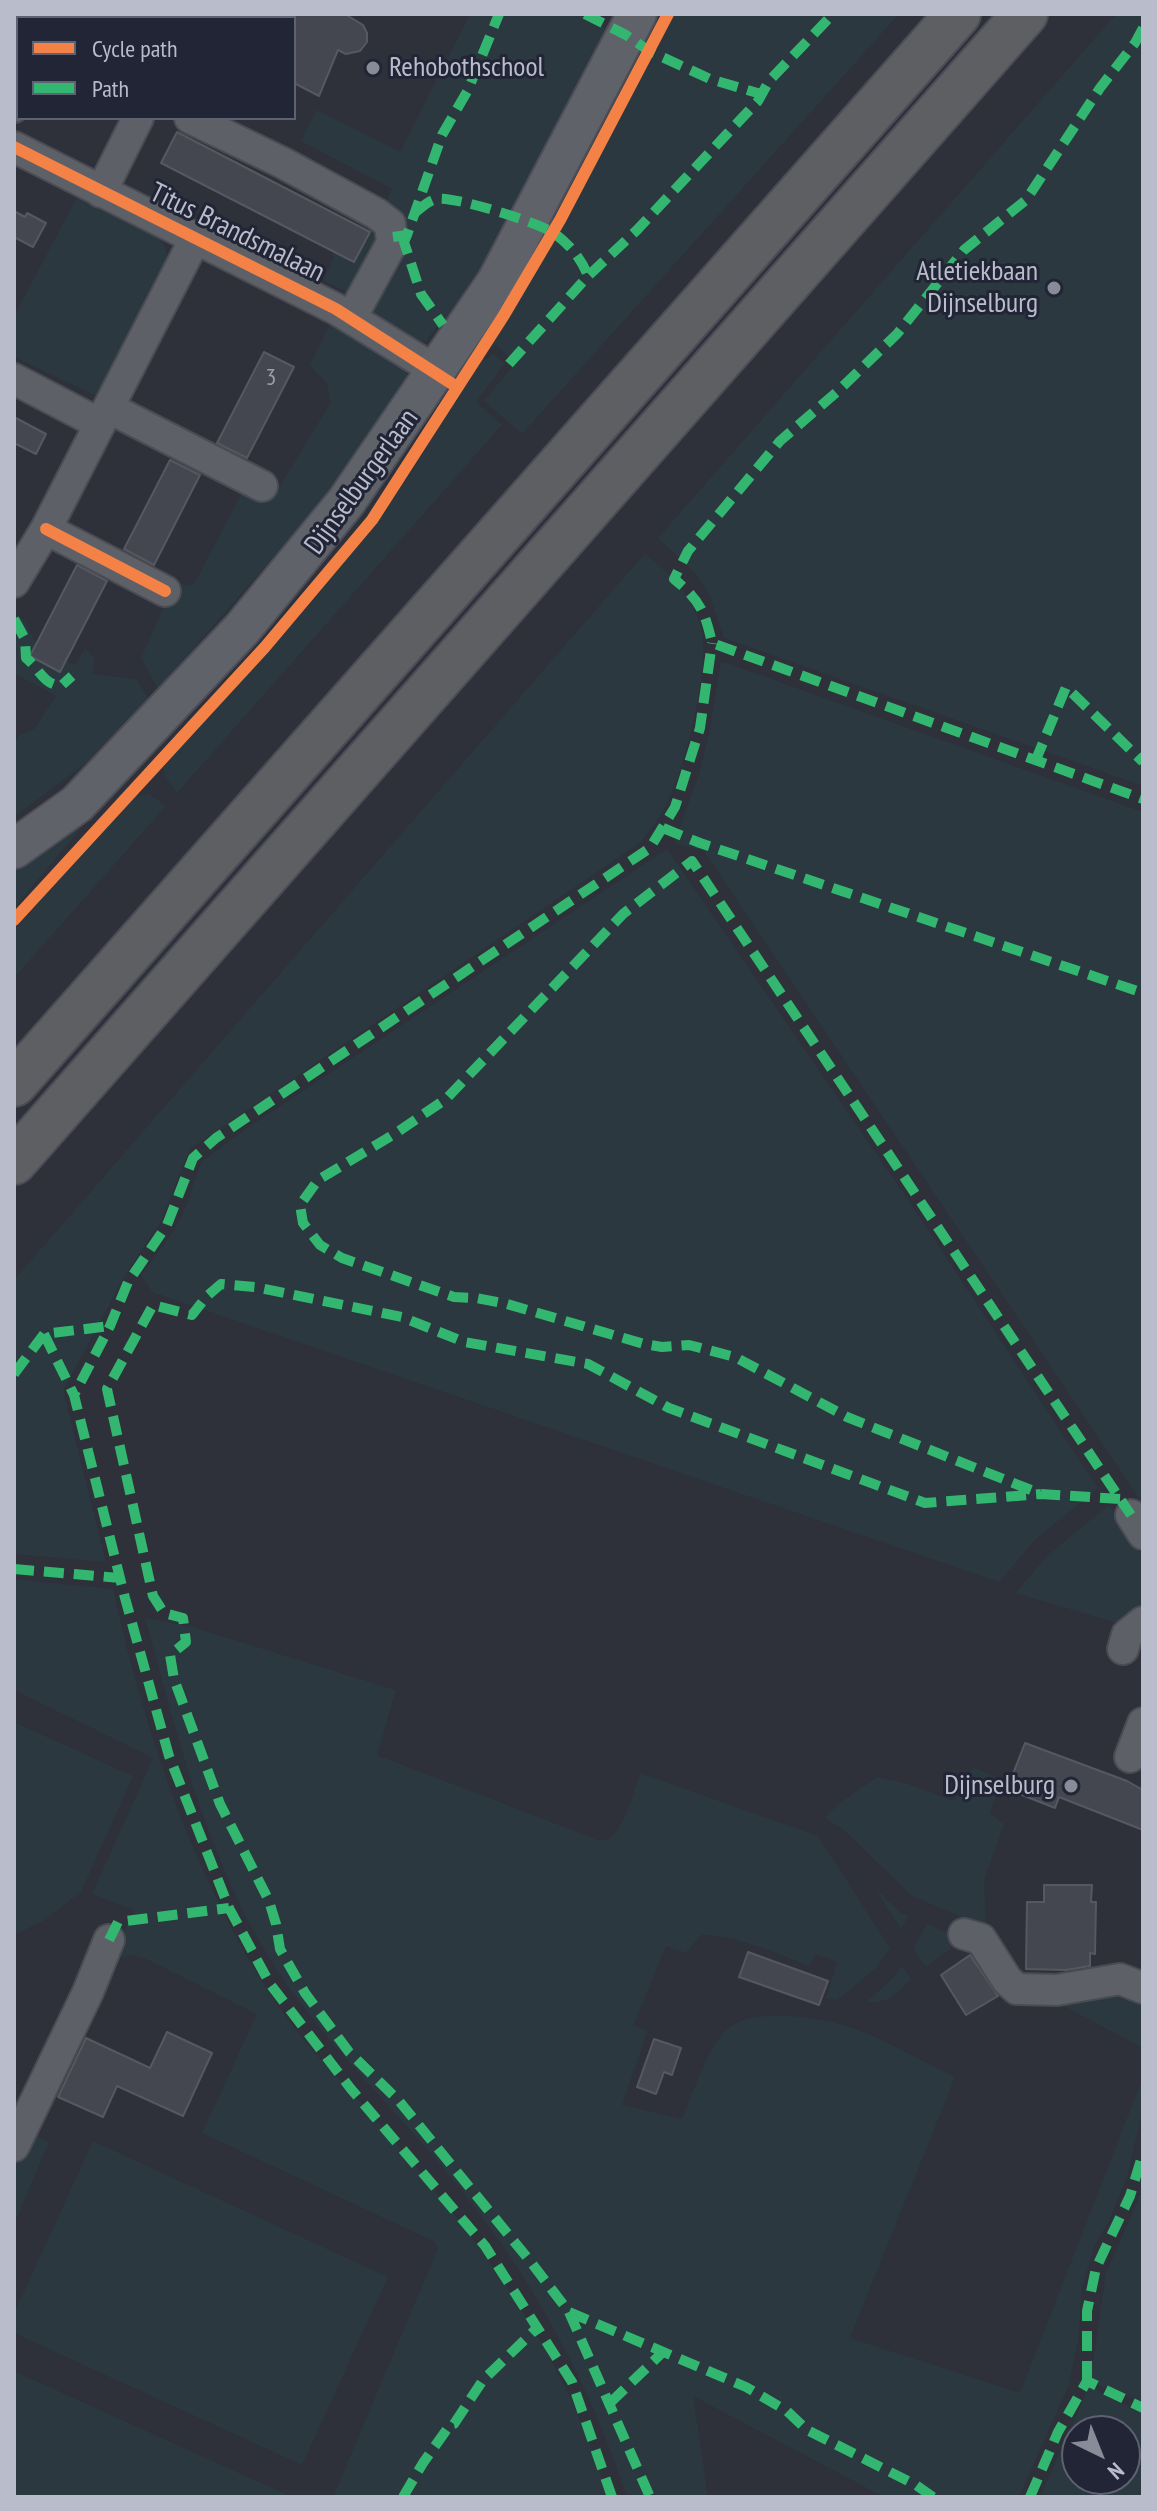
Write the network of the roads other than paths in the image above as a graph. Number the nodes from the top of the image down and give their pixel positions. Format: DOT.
graph roads {
  1 [pos="637,14"];
  2 [pos="958,14"];
  3 [pos="1025,14"];
  4 [pos="137,120"];
  5 [pos="194,120"];
  6 [pos="14,147"];
  7 [pos="101,192"];
  8 [pos="195,239"];
  9 [pos="351,318"];
  10 [pos="435,370"];
  11 [pos="14,379"];
  12 [pos="104,416"];
  13 [pos="262,486"];
  14 [pos="46,529"];
  15 [pos="14,582"];
  16 [pos="165,591"];
  17 [pos="14,849"];
  18 [pos="14,1084"];
  19 [pos="14,1162"];
  20 [pos="1143,1622"];
  21 [pos="1123,1649"];
  22 [pos="964,1934"];
  23 [pos="109,1940"];
  24 [pos="1143,1988"];
  25 [pos="14,2146"];
  1 -- 10 [label="main road, Dijnselburgerlaan"];
  2 -- 18 [label="highway"];
  3 -- 19 [label="highway"];
  4 -- 7 [label="street"];
  5 -- 9 [label="street"];
  6 -- 7 [label="street, Titus Brandsmalaan"];
  7 -- 8 [label="street, Titus Brandsmalaan"];
  8 -- 9 [label="street, Titus Brandsmalaan"];
  8 -- 12 [label="street"];
  9 -- 10 [label="street, Titus Brandsmalaan"];
  10 -- 17 [label="main road, Dijnselburgerlaan"];
  11 -- 12 [label="street"];
  12 -- 13 [label="street"];
  12 -- 14 [label="street"];
  14 -- 15 [label="street"];
  14 -- 16 [label="street"];
  20 -- 21 [label="street"];
  22 -- 24 [label="street"];
  23 -- 25 [label="street"];
}
